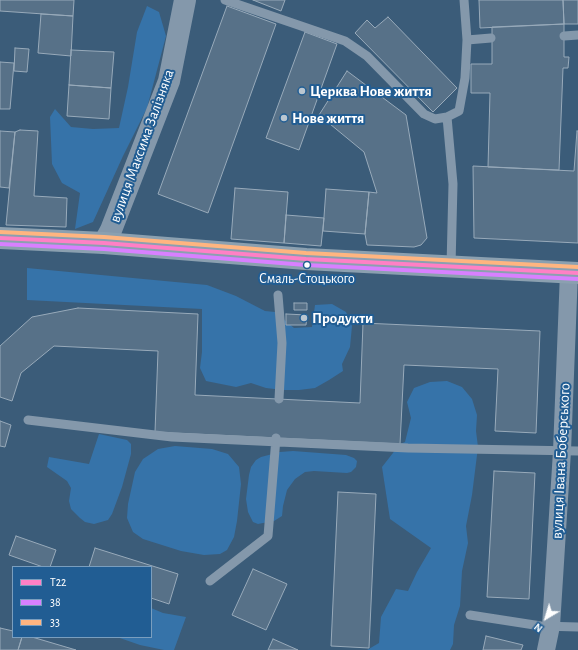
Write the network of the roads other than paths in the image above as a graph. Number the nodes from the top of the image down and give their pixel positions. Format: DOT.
graph roads {
  1 [pos="185,0"];
  2 [pos="225,0"];
  3 [pos="464,0"];
  4 [pos="578,35"];
  5 [pos="564,36"];
  6 [pos="491,38"];
  7 [pos="467,40"];
  8 [pos="447,117"];
  9 [pos="0,239"];
  10 [pos="104,242"];
  11 [pos="451,266"];
  12 [pos="573,272"];
  13 [pos="278,296"];
  14 [pos="279,399"];
  15 [pos="28,420"];
  16 [pos="276,440"];
  17 [pos="570,451"];
  18 [pos="210,581"];
  19 [pos="470,616"];
  20 [pos="551,626"];
  21 [pos="578,627"];
  22 [pos="546,650"];
  1 -- 10 [label="street, вулиця Максима Залізняка"];
  2 -- 8 [label="lane"];
  3 -- 7 [label="lane"];
  4 -- 5 [label="lane"];
  6 -- 7 [label="lane"];
  7 -- 8 [label="lane"];
  8 -- 11 [label="lane"];
  9 -- 10 [label="main road"];
  10 -- 11 [label="main road"];
  11 -- 12 [label="main road"];
  12 -- 17 [label="street, вулиця Івана Боберського"];
  13 -- 14 [label="lane"];
  15 -- 16 [label="lane"];
  16 -- 17 [label="lane"];
  16 -- 18 [label="lane"];
  17 -- 20 [label="street, вулиця Івана Боберського"];
  19 -- 20 [label="lane"];
  20 -- 21 [label="lane"];
  20 -- 22 [label="street, вулиця Івана Боберського"];
}
